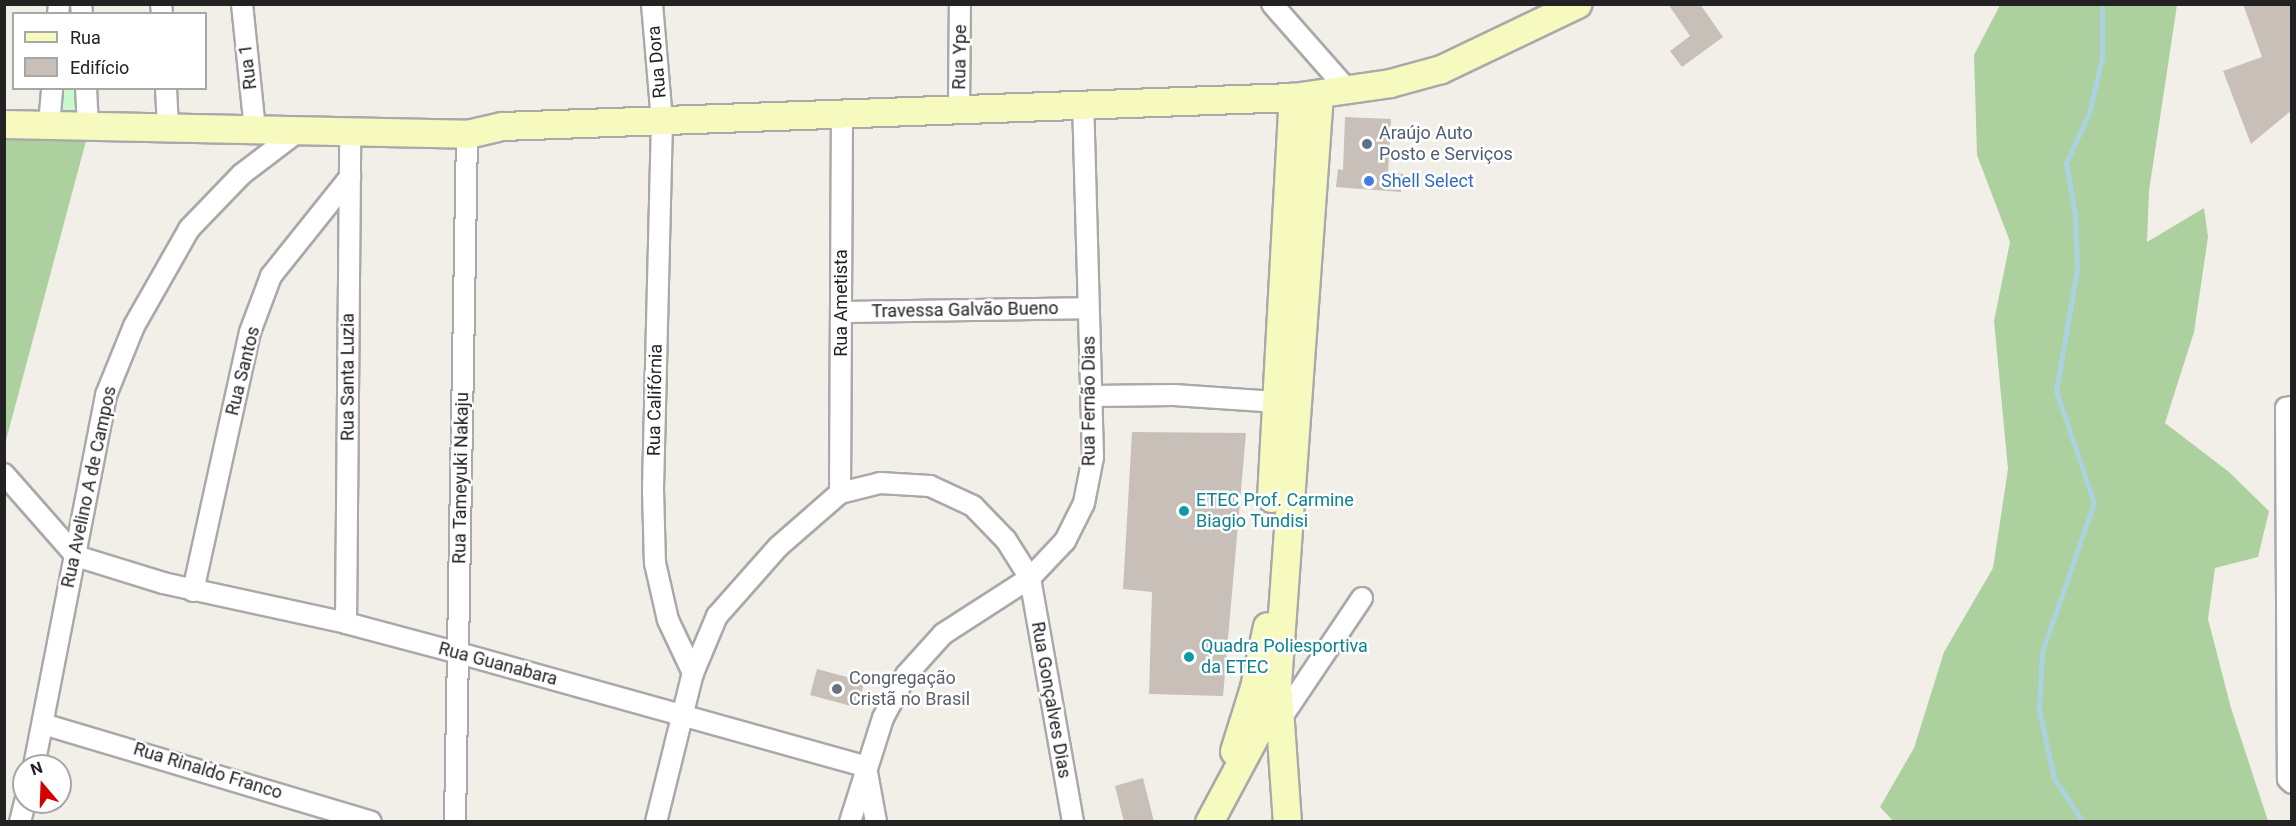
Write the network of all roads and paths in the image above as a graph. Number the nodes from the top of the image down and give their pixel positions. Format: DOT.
graph roads {
  1 [pos="242,4"];
  2 [pos="652,4"];
  3 [pos="960,4"];
  4 [pos="1272,4"];
  5 [pos="1576,4"];
  6 [pos="1347,89"];
  7 [pos="52,90"];
  8 [pos="86,90"];
  9 [pos="166,90"];
  10 [pos="1306,96"];
  11 [pos="1083,105"];
  12 [pos="959,109"];
  13 [pos="842,114"];
  14 [pos="662,120"];
  15 [pos="4,124"];
  16 [pos="49,125"];
  17 [pos="88,126"];
  18 [pos="168,128"];
  19 [pos="255,129"];
  20 [pos="300,130"];
  21 [pos="350,131"];
  22 [pos="467,134"];
  23 [pos="350,177"];
  24 [pos="1088,308"];
  25 [pos="841,312"];
  26 [pos="1092,396"];
  27 [pos="1285,402"];
  28 [pos="2292,407"];
  29 [pos="4,474"];
  30 [pos="840,493"];
  31 [pos="76,556"];
  32 [pos="1030,578"];
  33 [pos="193,591"];
  34 [pos="1362,598"];
  35 [pos="346,623"];
  36 [pos="459,653"];
  37 [pos="693,673"];
  38 [pos="1266,686"];
  39 [pos="685,716"];
  40 [pos="43,724"];
  41 [pos="1270,724"];
  42 [pos="37,754"];
  43 [pos="866,767"];
  44 [pos="1234,774"];
  45 [pos="1282,778"];
  46 [pos="2292,783"];
  47 [pos="1213,813"];
  48 [pos="371,822"];
  49 [pos="455,822"];
  50 [pos="656,822"];
  51 [pos="850,822"];
  52 [pos="876,822"];
  53 [pos="1073,822"];
  54 [pos="1287,822"];
  1 -- 19 [label="street, Rua 1"];
  2 -- 14 [label="street, Rua Dora"];
  3 -- 12 [label="street, Rua Ype"];
  4 -- 6 [label="street"];
  5 -- 6 [label="main road"];
  6 -- 10 [label="main road"];
  7 -- 16 [label="street"];
  8 -- 17 [label="street"];
  9 -- 18 [label="street"];
  10 -- 11 [label="main road"];
  10 -- 27 [label="main road"];
  11 -- 12 [label="main road"];
  11 -- 24 [label="street, Rua Fernão Dias"];
  12 -- 13 [label="main road"];
  13 -- 14 [label="main road"];
  13 -- 25 [label="street, Rua Ametista"];
  14 -- 22 [label="main road"];
  14 -- 37 [label="street, Rua Califórnia"];
  15 -- 16 [label="main road"];
  16 -- 17 [label="main road"];
  17 -- 18 [label="main road"];
  18 -- 19 [label="main road"];
  19 -- 20 [label="main road"];
  20 -- 21 [label="main road"];
  20 -- 31 [label="street, Rua Avelino A de Campos"];
  21 -- 22 [label="main road"];
  21 -- 23 [label="street, Rua Santa Luzia"];
  22 -- 36 [label="street, Rua Tameyuki Nakaju"];
  23 -- 33 [label="street, Rua Santos"];
  23 -- 35 [label="street, Rua Santa Luzia"];
  24 -- 25 [label="street, Travessa Galvão Bueno"];
  24 -- 26 [label="street, Rua Fernão Dias"];
  25 -- 30 [label="street, Rua Ametista"];
  26 -- 27 [label="street"];
  26 -- 32 [label="street, Rua Fernão Dias"];
  27 -- 38 [label="main road"];
  28 -- 46 [label="street"];
  29 -- 31 [label="street"];
  30 -- 32 [label="street"];
  30 -- 37 [label="street"];
  31 -- 33 [label="street, Rua Guanabara"];
  31 -- 40 [label="street, Rua Avelino A de Campos"];
  32 -- 43 [label="street, Rua Fernão Dias"];
  32 -- 53 [label="street, Rua Gonçalves Dias"];
  33 -- 35 [label="street, Rua Guanabara"];
  34 -- 41 [label="street"];
  35 -- 36 [label="street, Rua Guanabara"];
  36 -- 39 [label="street, Rua Guanabara"];
  36 -- 49 [label="street, Rua Tameyuki Nakaju"];
  37 -- 39 [label="street"];
  38 -- 41 [label="main road"];
  38 -- 47 [label="main road"];
  39 -- 43 [label="street, Rua Guanabara"];
  39 -- 50 [label="street"];
  40 -- 42 [label="street, Rua Avelino A de Campos"];
  40 -- 48 [label="street, Rua Rinaldo Franco"];
  41 -- 44 [label="main road"];
  41 -- 45 [label="main road"];
  43 -- 51 [label="street, Rua Fernão Dias"];
  43 -- 52 [label="street"];
  44 -- 45 [label="main road"];
  44 -- 47 [label="main road"];
  45 -- 54 [label="main road"];
}
